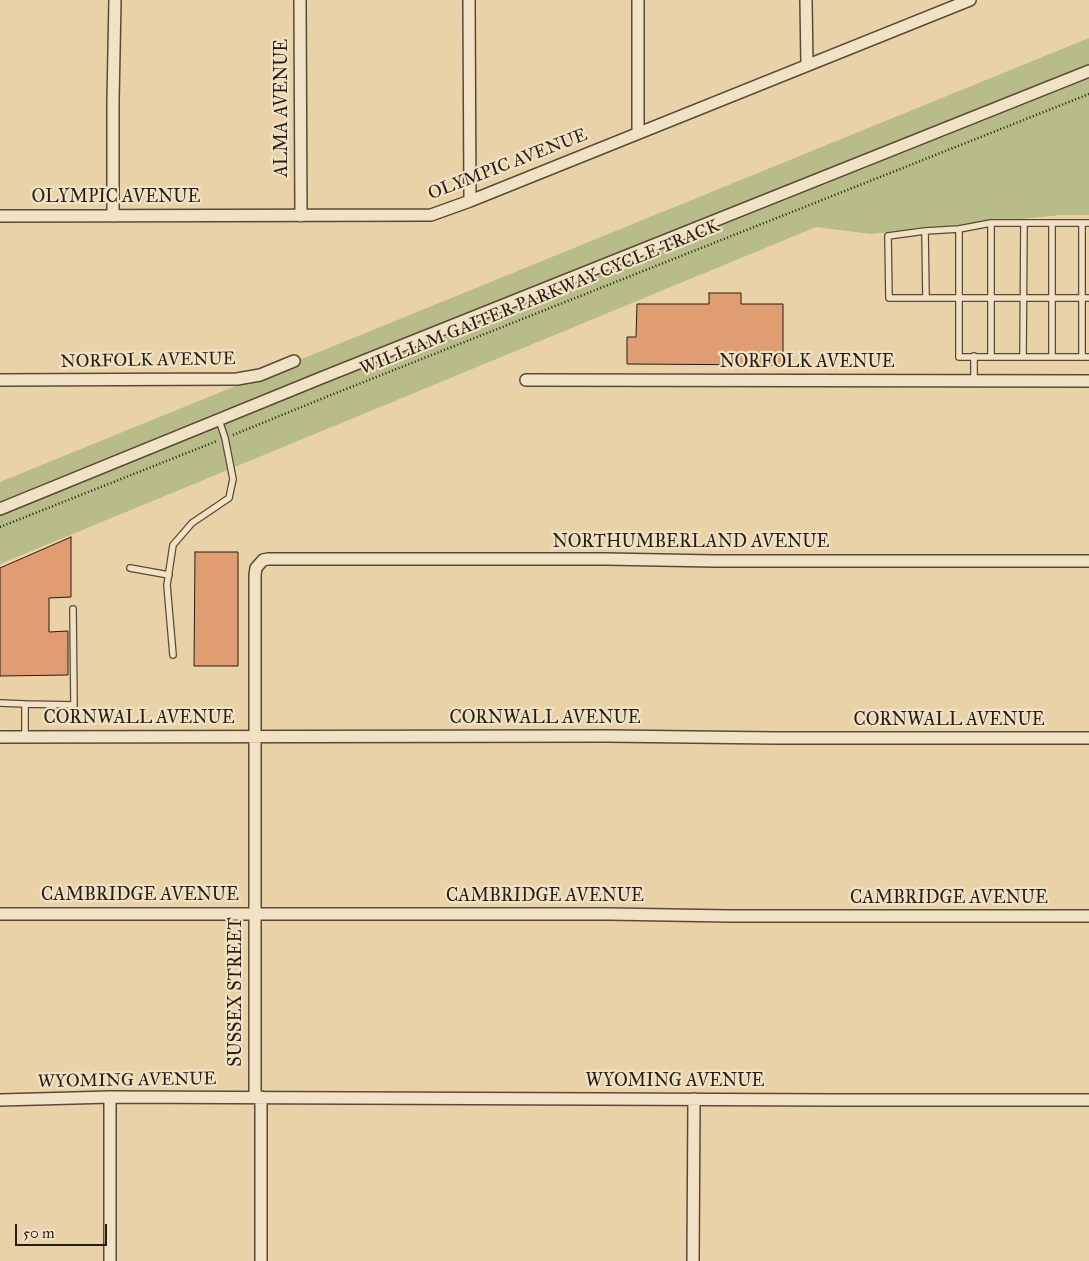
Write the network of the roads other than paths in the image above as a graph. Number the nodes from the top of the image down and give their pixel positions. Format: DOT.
graph roads {
  1 [pos="115,0"];
  2 [pos="300,0"];
  3 [pos="469,0"];
  4 [pos="638,0"];
  5 [pos="806,0"];
  6 [pos="970,0"];
  7 [pos="807,65"];
  8 [pos="1089,71"];
  9 [pos="638,132"];
  10 [pos="470,201"];
  11 [pos="0,216"];
  12 [pos="113,216"];
  13 [pos="301,216"];
  14 [pos="991,223"];
  15 [pos="1024,223"];
  16 [pos="1052,223"];
  17 [pos="1086,223"];
  18 [pos="959,229"];
  19 [pos="925,231"];
  20 [pos="926,298"];
  21 [pos="959,298"];
  22 [pos="991,298"];
  23 [pos="1023,298"];
  24 [pos="1052,298"];
  25 [pos="1082,298"];
  26 [pos="1089,298"];
  27 [pos="974,356"];
  28 [pos="991,357"];
  29 [pos="1023,357"];
  30 [pos="1052,357"];
  31 [pos="1082,357"];
  32 [pos="1089,357"];
  33 [pos="294,361"];
  34 [pos="0,380"];
  35 [pos="526,380"];
  36 [pos="974,381"];
  37 [pos="1089,381"];
  38 [pos="219,420"];
  39 [pos="0,509"];
  40 [pos="293,559"];
  41 [pos="1089,561"];
  42 [pos="130,568"];
  43 [pos="169,575"];
  44 [pos="73,609"];
  45 [pos="173,655"];
  46 [pos="0,704"];
  47 [pos="25,704"];
  48 [pos="25,736"];
  49 [pos="255,736"];
  50 [pos="0,737"];
  51 [pos="1089,738"];
  52 [pos="0,914"];
  53 [pos="255,914"];
  54 [pos="1089,916"];
  55 [pos="110,1097"];
  56 [pos="258,1097"];
  57 [pos="694,1099"];
  58 [pos="0,1100"];
  59 [pos="1089,1100"];
  60 [pos="110,1261"];
  61 [pos="261,1261"];
  62 [pos="693,1261"];
  1 -- 12 [label="street"];
  2 -- 13 [label="street, ALMA AVENUE"];
  3 -- 10 [label="street"];
  4 -- 9 [label="street"];
  5 -- 7 [label="street"];
  6 -- 7 [label="street, OLYMPIC AVENUE"];
  7 -- 9 [label="street, OLYMPIC AVENUE"];
  8 -- 38 [label="street"];
  9 -- 10 [label="street, OLYMPIC AVENUE"];
  10 -- 13 [label="street, OLYMPIC AVENUE"];
  11 -- 12 [label="street, OLYMPIC AVENUE"];
  12 -- 13 [label="street, OLYMPIC AVENUE"];
  14 -- 15 [label="lane"];
  14 -- 18 [label="lane"];
  14 -- 22 [label="lane"];
  15 -- 16 [label="lane"];
  15 -- 23 [label="lane"];
  16 -- 17 [label="lane"];
  16 -- 24 [label="lane"];
  17 -- 25 [label="lane"];
  18 -- 19 [label="lane"];
  18 -- 21 [label="lane"];
  19 -- 20 [label="lane"];
  19 -- 20 [label="lane"];
  20 -- 21 [label="lane"];
  21 -- 22 [label="lane"];
  21 -- 27 [label="lane"];
  22 -- 23 [label="lane"];
  22 -- 28 [label="lane"];
  23 -- 24 [label="lane"];
  23 -- 29 [label="lane"];
  24 -- 25 [label="lane"];
  24 -- 30 [label="lane"];
  25 -- 26 [label="lane"];
  25 -- 31 [label="lane"];
  27 -- 28 [label="lane"];
  27 -- 36 [label="lane"];
  28 -- 29 [label="lane"];
  29 -- 30 [label="lane"];
  30 -- 31 [label="lane"];
  31 -- 32 [label="lane"];
  33 -- 34 [label="street, NORFOLK AVENUE"];
  35 -- 36 [label="street, NORFOLK AVENUE"];
  36 -- 37 [label="street, NORFOLK AVENUE"];
  38 -- 39 [label="street"];
  38 -- 43 [label="lane"];
  40 -- 41 [label="street, NORTHUMBERLAND AVENUE"];
  40 -- 49 [label="street, SUSSEX STREET"];
  42 -- 43 [label="lane"];
  43 -- 45 [label="lane"];
  44 -- 47 [label="lane"];
  46 -- 47 [label="lane"];
  47 -- 48 [label="lane"];
  48 -- 49 [label="street, CORNWALL AVENUE"];
  48 -- 50 [label="street, CORNWALL AVENUE"];
  49 -- 51 [label="street, CORNWALL AVENUE"];
  49 -- 53 [label="street, SUSSEX STREET"];
  52 -- 53 [label="street, CAMBRIDGE AVENUE"];
  53 -- 54 [label="street, CAMBRIDGE AVENUE"];
  53 -- 56 [label="street, SUSSEX STREET"];
  55 -- 56 [label="street, WYOMING AVENUE"];
  55 -- 58 [label="street, WYOMING AVENUE"];
  55 -- 60 [label="street"];
  56 -- 57 [label="street, WYOMING AVENUE"];
  56 -- 61 [label="street, SUSSEX STREET"];
  57 -- 59 [label="street, WYOMING AVENUE"];
  57 -- 62 [label="street"];
}
